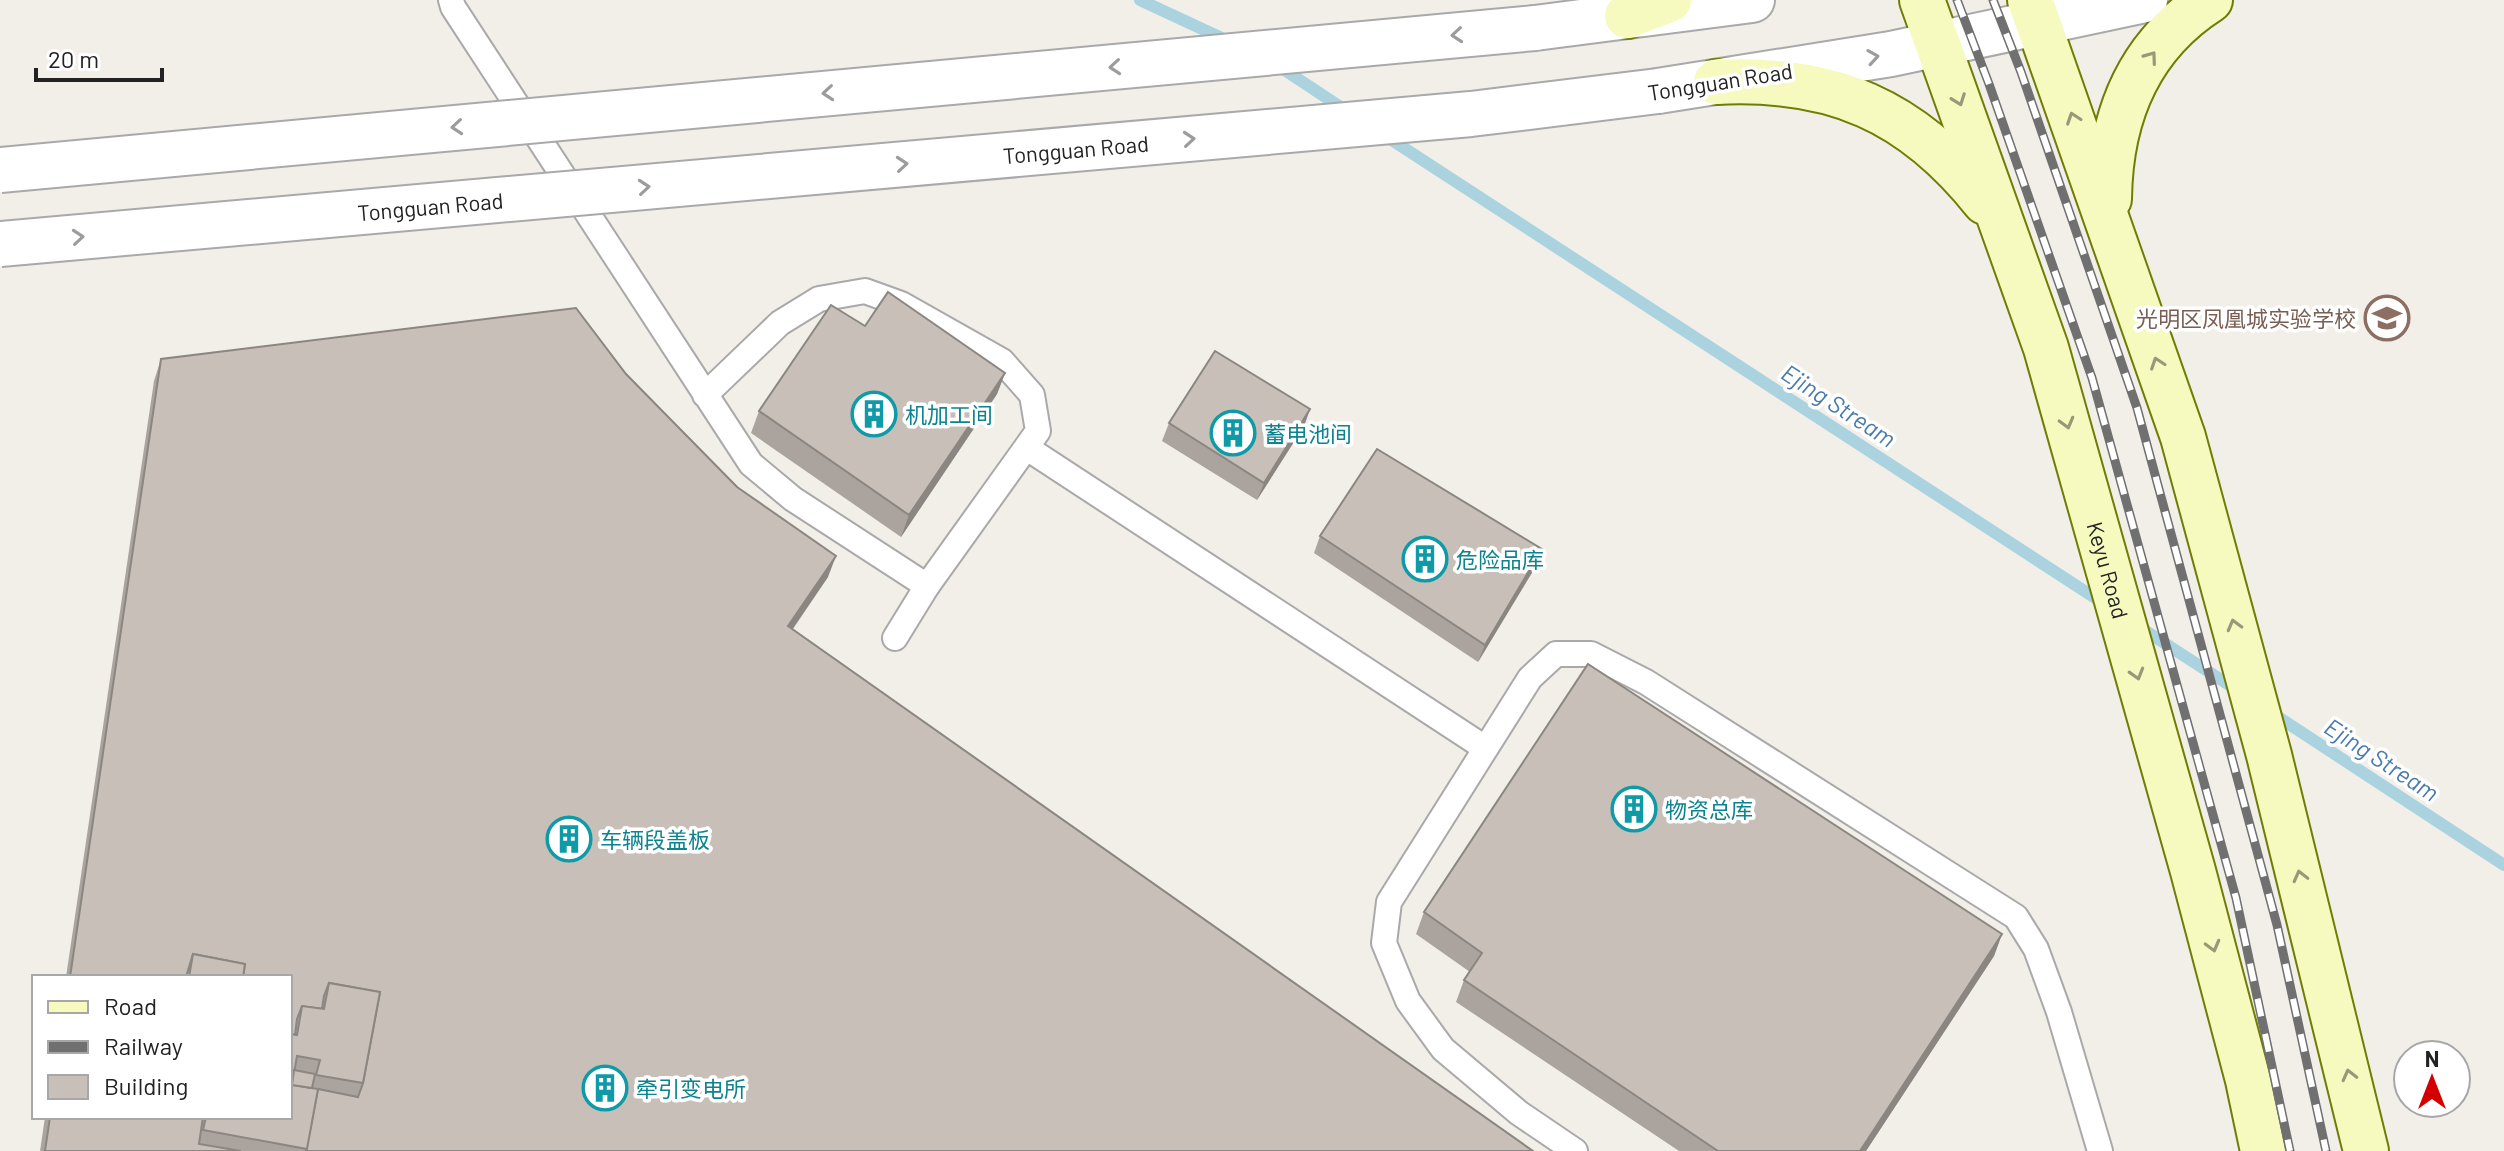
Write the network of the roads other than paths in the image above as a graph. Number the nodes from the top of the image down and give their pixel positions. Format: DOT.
graph roads {
  1 [pos="1669,0"];
  2 [pos="1752,0"];
  3 [pos="1922,0"];
  4 [pos="2145,0"];
  5 [pos="2210,0"];
  6 [pos="452,3"];
  7 [pos="2034,12"];
  8 [pos="1627,16"];
  9 [pos="1939,43"];
  10 [pos="1716,82"];
  11 [pos="0,170"];
  12 [pos="2114,237"];
  13 [pos="2008,239"];
  14 [pos="0,244"];
  15 [pos="705,395"];
  16 [pos="1027,448"];
  17 [pos="927,586"];
  18 [pos="895,638"];
  19 [pos="1485,748"];
  20 [pos="1575,1151"];
  21 [pos="2100,1151"];
  22 [pos="2263,1151"];
  23 [pos="2366,1151"];
  1 -- 8 [label="main road"];
  2 -- 8 [label="street"];
  3 -- 9 [label="main road, Keyu Road"];
  4 -- 7 [label="street, Tongguan Road"];
  12 -- 5 [label="main road, one-way"];
  6 -- 15 [label="lane"];
  7 -- 9 [label="street, Tongguan Road"];
  12 -- 7 [label="main road, one-way"];
  8 -- 11 [label="street, one-way, bridge"];
  10 -- 9 [label="street, Tongguan Road, one-way"];
  9 -- 13 [label="main road, Keyu Road, one-way"];
  10 -- 13 [label="main road"];
  14 -- 10 [label="street, Tongguan Road, one-way, bridge"];
  23 -- 12 [label="main road, one-way"];
  13 -- 22 [label="main road, Keyu Road, one-way"];
  15 -- 16 [label="lane"];
  15 -- 17 [label="lane"];
  16 -- 17 [label="lane"];
  16 -- 19 [label="lane"];
  17 -- 18 [label="lane"];
  19 -- 20 [label="lane"];
  19 -- 21 [label="lane"];
}
